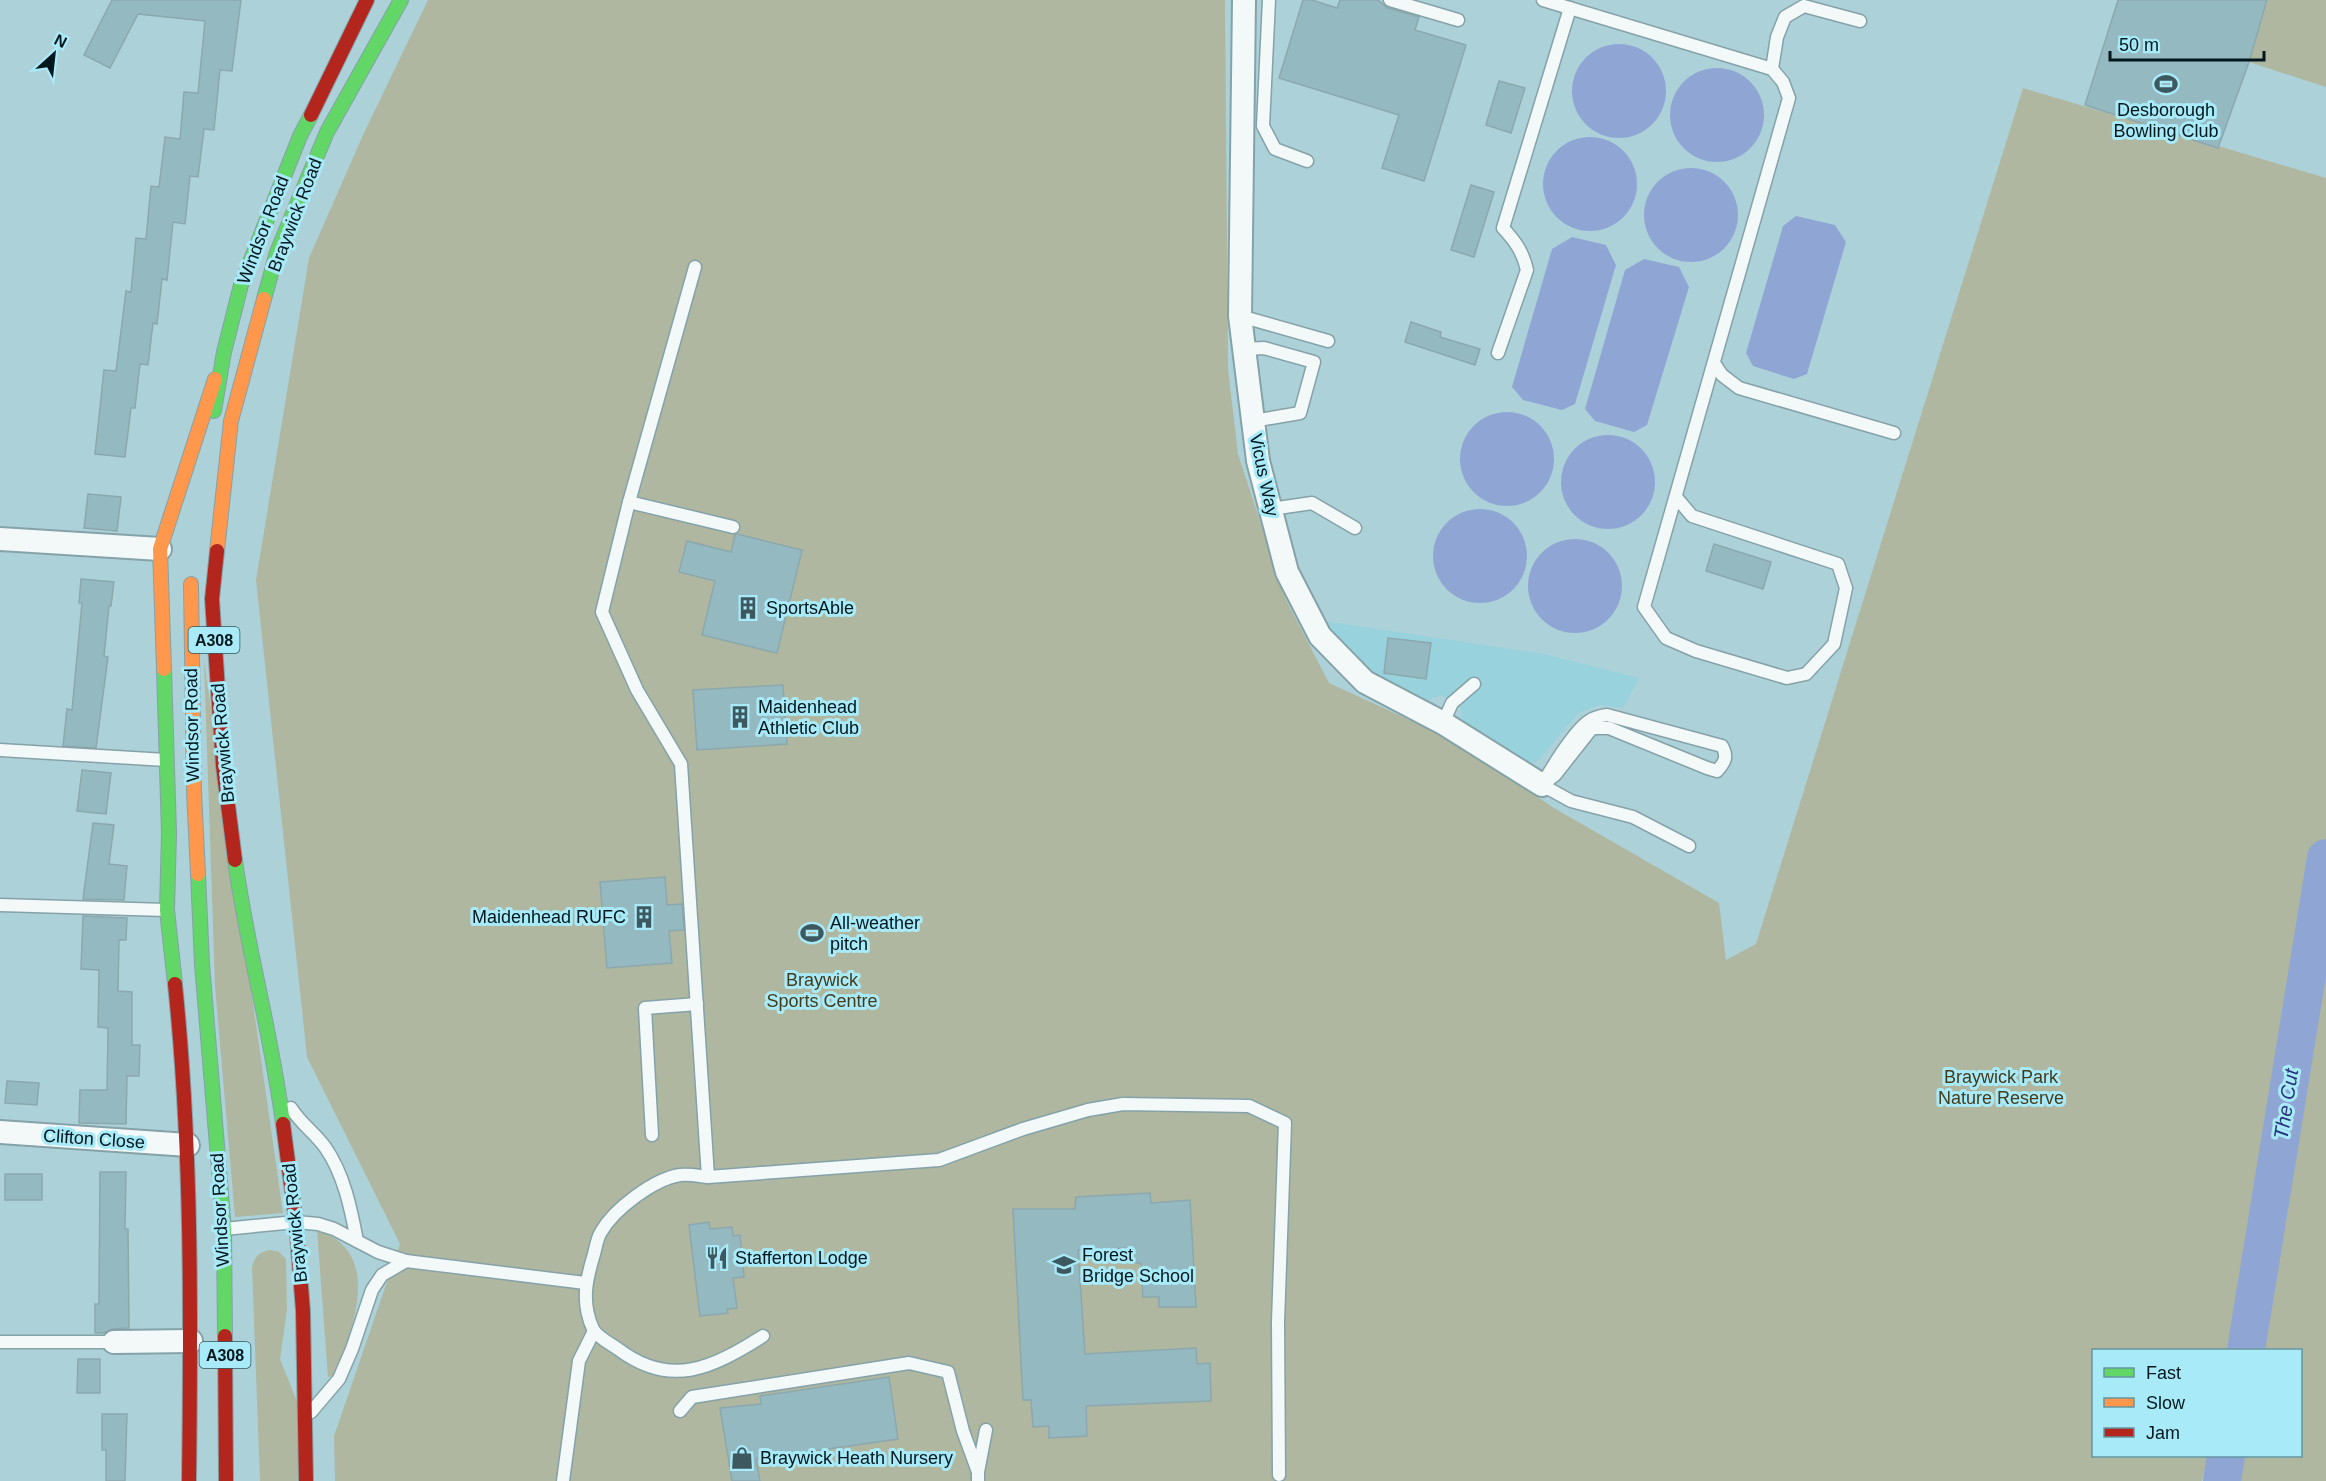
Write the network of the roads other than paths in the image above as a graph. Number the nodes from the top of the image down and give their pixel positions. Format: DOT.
graph roads {
  1 [pos="367,0"];
  2 [pos="401,0"];
  3 [pos="1244,0"];
  4 [pos="1269,0"];
  5 [pos="1390,0"];
  6 [pos="1543,0"];
  7 [pos="1570,8"];
  8 [pos="1458,20"];
  9 [pos="1860,21"];
  10 [pos="1772,69"];
  11 [pos="1307,161"];
  12 [pos="695,267"];
  13 [pos="1240,316"];
  14 [pos="1328,341"];
  15 [pos="1244,349"];
  16 [pos="224,352"];
  17 [pos="1498,352"];
  18 [pos="1714,363"];
  19 [pos="1253,421"];
  20 [pos="1894,433"];
  21 [pos="210,442"];
  22 [pos="1676,497"];
  23 [pos="628,502"];
  24 [pos="1271,509"];
  25 [pos="733,527"];
  26 [pos="1355,528"];
  27 [pos="0,539"];
  28 [pos="160,549"];
  29 [pos="193,566"];
  30 [pos="1474,684"];
  31 [pos="1443,723"];
  32 [pos="0,750"];
  33 [pos="167,760"];
  34 [pos="1542,785"];
  35 [pos="1689,846"];
  36 [pos="0,905"];
  37 [pos="167,910"];
  38 [pos="697,1004"];
  39 [pos="279,1089"];
  40 [pos="0,1132"];
  41 [pos="652,1136"];
  42 [pos="188,1145"];
  43 [pos="708,1177"];
  44 [pos="296,1222"];
  45 [pos="214,1230"];
  46 [pos="188,1232"];
  47 [pos="357,1241"];
  48 [pos="406,1261"];
  49 [pos="585,1283"];
  50 [pos="594,1331"];
  51 [pos="763,1336"];
  52 [pos="191,1341"];
  53 [pos="0,1342"];
  54 [pos="114,1342"];
  55 [pos="680,1411"];
  56 [pos="304,1419"];
  57 [pos="986,1430"];
  58 [pos="1279,1475"];
  59 [pos="978,1477"];
  60 [pos="189,1481"];
  61 [pos="226,1481"];
  62 [pos="301,1481"];
  63 [pos="306,1481"];
  64 [pos="563,1481"];
  1 -- 16 [label="main road, Windsor Road"];
  2 -- 39 [label="main road, Braywick Road / A308"];
  3 -- 13 [label="street, Vicus Way"];
  4 -- 11 [label="lane"];
  5 -- 8 [label="lane"];
  6 -- 7 [label="lane"];
  7 -- 10 [label="lane"];
  7 -- 17 [label="lane"];
  9 -- 10 [label="lane"];
  10 -- 18 [label="lane"];
  12 -- 23 [label="lane"];
  13 -- 14 [label="lane"];
  13 -- 15 [label="street, Vicus Way"];
  15 -- 19 [label="street, Vicus Way"];
  15 -- 19 [label="lane"];
  16 -- 21 [label="main road, Windsor Road"];
  16 -- 28 [label="main road"];
  18 -- 20 [label="lane"];
  18 -- 22 [label="lane"];
  19 -- 24 [label="street, Vicus Way"];
  22 -- 22 [label="lane"];
  23 -- 25 [label="lane"];
  23 -- 38 [label="lane"];
  24 -- 26 [label="lane"];
  24 -- 31 [label="street, Vicus Way"];
  27 -- 28 [label="street"];
  28 -- 33 [label="main road"];
  29 -- 45 [label="main road, Windsor Road / A308"];
  30 -- 31 [label="lane"];
  31 -- 34 [label="street, Vicus Way"];
  32 -- 33 [label="lane"];
  33 -- 37 [label="main road"];
  34 -- 34 [label="lane"];
  34 -- 35 [label="lane"];
  36 -- 37 [label="lane"];
  37 -- 42 [label="main road"];
  38 -- 41 [label="lane"];
  38 -- 43 [label="lane"];
  39 -- 44 [label="main road, Braywick Road / A308"];
  39 -- 47 [label="lane"];
  40 -- 42 [label="street, Clifton Close"];
  42 -- 46 [label="main road"];
  43 -- 49 [label="lane"];
  43 -- 58 [label="lane"];
  44 -- 45 [label="lane"];
  44 -- 47 [label="lane"];
  44 -- 56 [label="main road, Braywick Road / A308"];
  45 -- 46 [label="lane"];
  45 -- 61 [label="main road, Windsor Road / A308"];
  46 -- 52 [label="main road"];
  47 -- 48 [label="lane"];
  48 -- 49 [label="lane"];
  48 -- 56 [label="lane"];
  49 -- 50 [label="lane"];
  50 -- 51 [label="lane"];
  50 -- 64 [label="lane"];
  52 -- 54 [label="street"];
  52 -- 60 [label="main road"];
  53 -- 54 [label="lane"];
  55 -- 59 [label="lane"];
  56 -- 62 [label="lane"];
  56 -- 63 [label="main road, Braywick Road / A308"];
  57 -- 59 [label="lane"];
}
